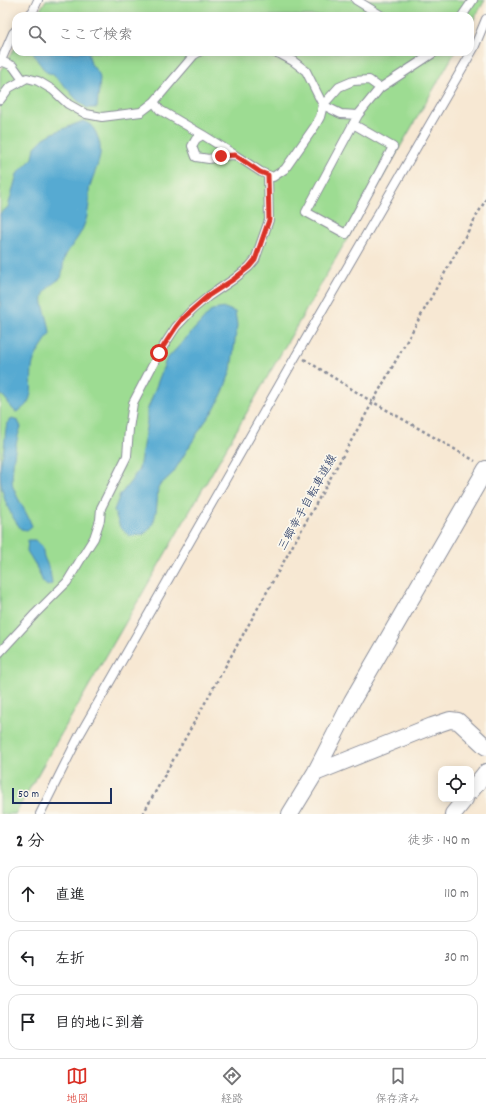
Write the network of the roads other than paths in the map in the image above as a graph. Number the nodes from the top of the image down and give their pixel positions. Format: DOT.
graph roads {
  1 [pos="38,0"];
  2 [pos="356,0"];
  3 [pos="473,0"];
  4 [pos="32,12"];
  5 [pos="376,12"];
  6 [pos="465,12"];
  7 [pos="486,20"];
  8 [pos="12,35"];
  9 [pos="474,48"];
  10 [pos="193,56"];
  11 [pos="284,56"];
  12 [pos="429,56"];
  13 [pos="469,56"];
  14 [pos="1,62"];
  15 [pos="23,80"];
  16 [pos="380,88"];
  17 [pos="0,100"];
  18 [pos="154,102"];
  19 [pos="323,105"];
  20 [pos="358,115"];
  21 [pos="353,124"];
  22 [pos="203,135"];
  23 [pos="235,155"];
  24 [pos="268,175"];
  25 [pos="483,466"];
  26 [pos="0,652"];
  27 [pos="486,747"];
  28 [pos="486,772"];
  29 [pos="316,773"];
  30 [pos="474,787"];
  31 [pos="463,802"];
  32 [pos="40,814"];
  33 [pos="290,814"];
  34 [pos="453,814"];
  1 -- 4 [label="lane"];
  2 -- 5 [label="lane"];
  3 -- 6 [label="lane"];
  7 -- 9 [label="lane"];
  8 -- 14 [label="lane"];
  10 -- 18 [label="lane"];
  11 -- 19 [label="lane"];
  12 -- 16 [label="lane"];
  13 -- 32 [label="lane"];
  14 -- 15 [label="lane"];
  15 -- 17 [label="lane"];
  15 -- 18 [label="lane"];
  16 -- 19 [label="lane"];
  16 -- 20 [label="lane"];
  18 -- 22 [label="lane"];
  19 -- 20 [label="lane"];
  19 -- 24 [label="lane"];
  20 -- 21 [label="lane"];
  21 -- 21 [label="lane"];
  22 -- 23 [label="lane"];
  22 -- 23 [label="lane"];
  23 -- 24 [label="lane"];
  24 -- 26 [label="lane"];
  25 -- 29 [label="street"];
  27 -- 29 [label="street"];
  28 -- 30 [label="street"];
  29 -- 33 [label="street"];
  31 -- 34 [label="street"];
}
